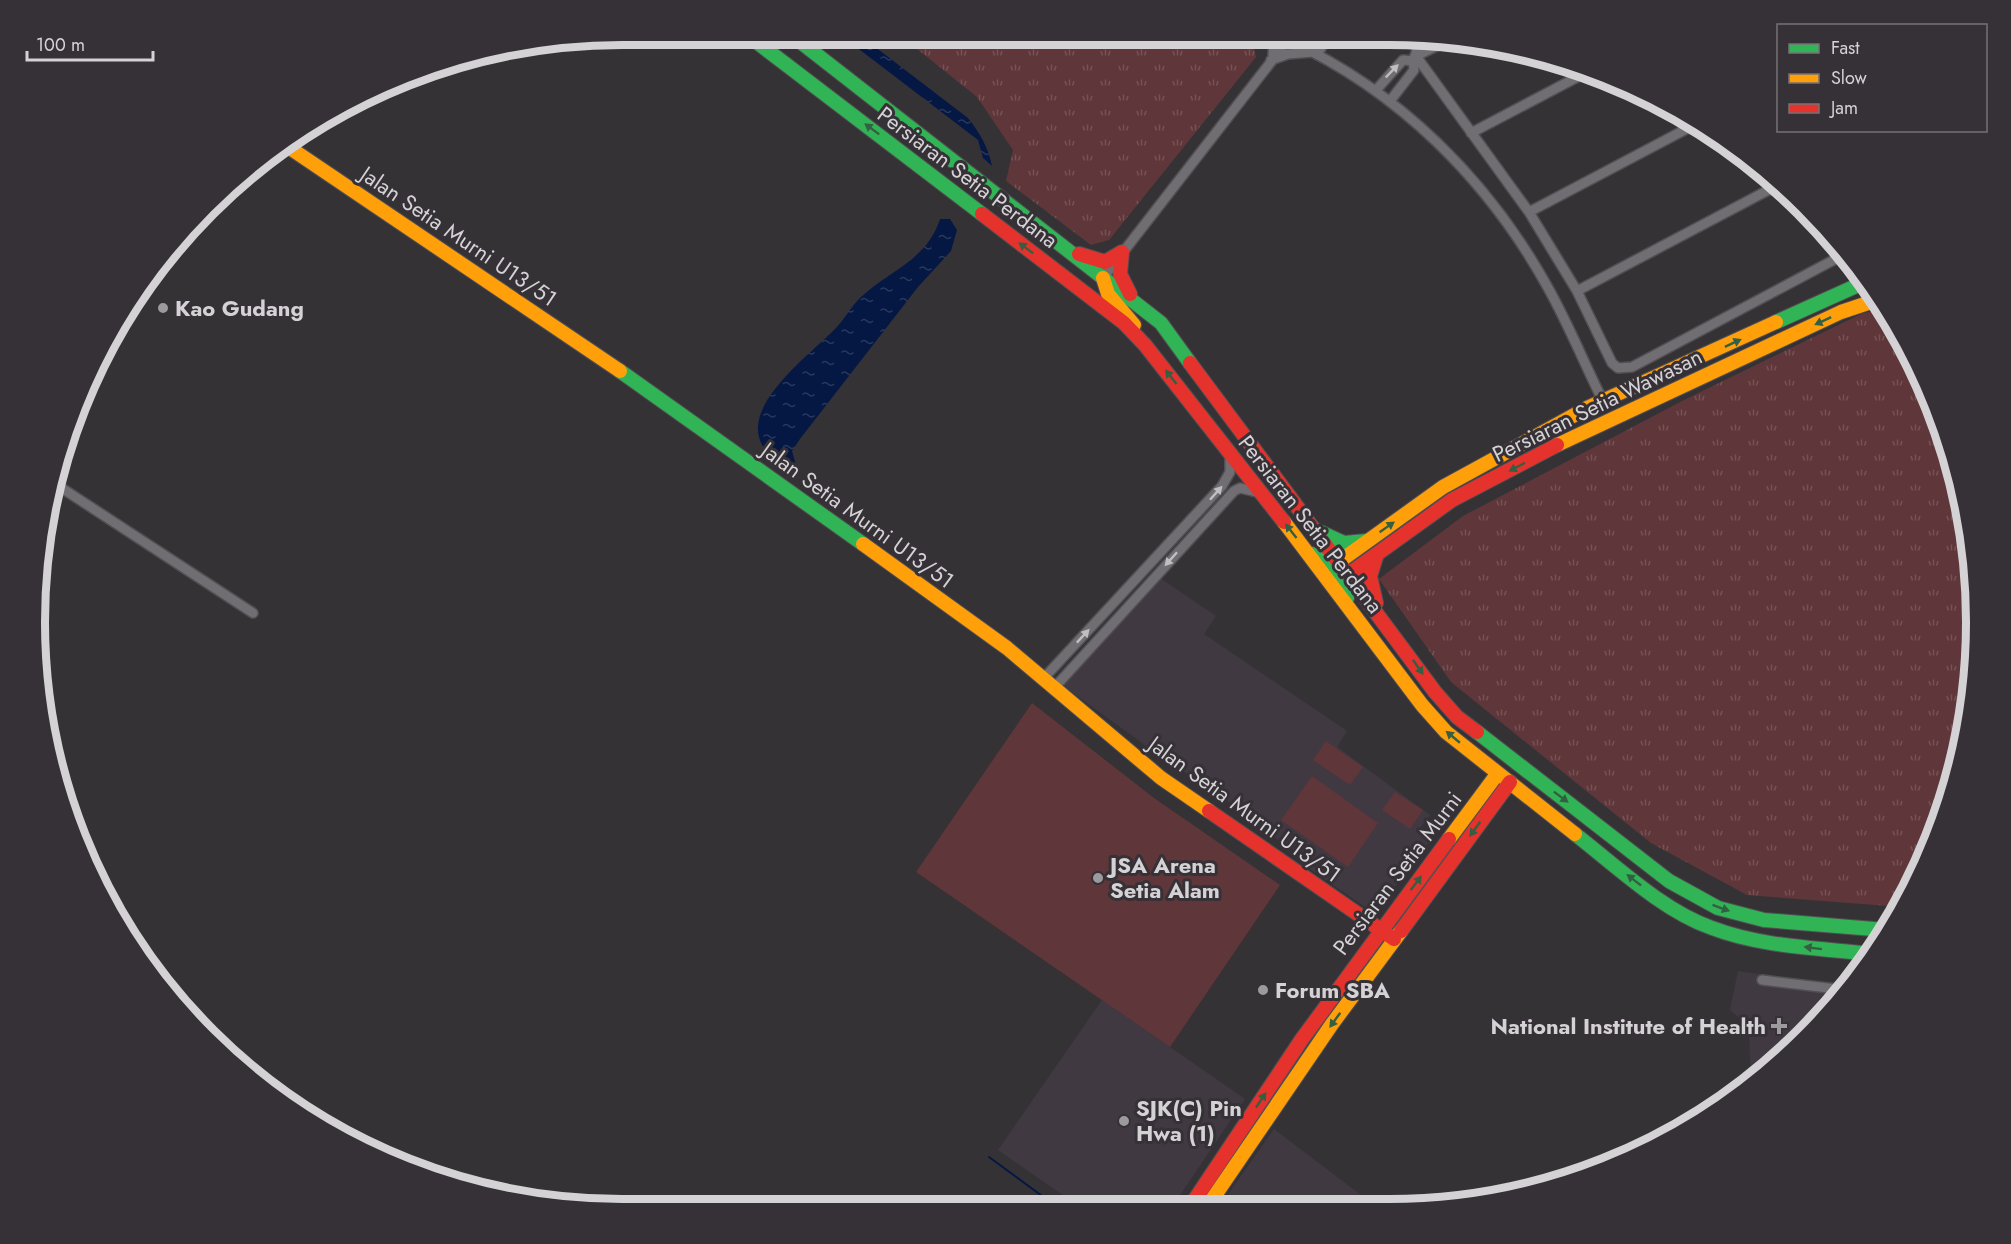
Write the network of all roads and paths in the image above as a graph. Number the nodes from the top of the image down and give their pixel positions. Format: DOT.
graph roads {
  1 [pos="761,45"];
  2 [pos="804,45"];
  3 [pos="1273,45"];
  4 [pos="1283,45"];
  5 [pos="1301,45"];
  6 [pos="1321,45"];
  7 [pos="1419,46"];
  8 [pos="1436,47"];
  9 [pos="1316,52"];
  10 [pos="1414,58"];
  11 [pos="1271,60"];
  12 [pos="1577,77"];
  13 [pos="1377,89"];
  14 [pos="1390,101"];
  15 [pos="1688,128"];
  16 [pos="1471,133"];
  17 [pos="291,149"];
  18 [pos="1770,189"];
  19 [pos="1529,212"];
  20 [pos="1064,248"];
  21 [pos="1122,252"];
  22 [pos="1837,258"];
  23 [pos="1103,278"];
  24 [pos="1858,285"];
  25 [pos="1577,291"];
  26 [pos="1870,302"];
  27 [pos="1141,308"];
  28 [pos="1141,341"];
  29 [pos="1603,401"];
  30 [pos="1625,412"];
  31 [pos="1594,426"];
  32 [pos="1230,453"];
  33 [pos="61,488"];
  34 [pos="1261,493"];
  35 [pos="1309,526"];
  36 [pos="1367,541"];
  37 [pos="1306,550"];
  38 [pos="1377,554"];
  39 [pos="1342,569"];
  40 [pos="1352,611"];
  41 [pos="253,613"];
  42 [pos="1384,619"];
  43 [pos="1048,683"];
  44 [pos="1491,743"];
  45 [pos="1472,752"];
  46 [pos="1506,775"];
  47 [pos="1539,781"];
  48 [pos="1482,794"];
  49 [pos="1495,802"];
  50 [pos="1545,809"];
  51 [pos="1399,905"];
  52 [pos="1363,919"];
  53 [pos="1877,929"];
  54 [pos="1380,930"];
  55 [pos="1394,939"];
  56 [pos="1365,951"];
  57 [pos="1862,953"];
  58 [pos="1762,980"];
  59 [pos="1834,989"];
  60 [pos="1195,1199"];
  61 [pos="1213,1199"];
  28 -- 1 [label="street, Persiaran Setia Perdana, one-way"];
  2 -- 20 [label="street, Persiaran Setia Perdana"];
  3 -- 11 [label="street"];
  4 -- 11 [label="street"];
  5 -- 9 [label="street"];
  6 -- 9 [label="street"];
  7 -- 10 [label="street"];
  8 -- 10 [label="street"];
  9 -- 11 [label="street"];
  9 -- 13 [label="street"];
  13 -- 10 [label="street, one-way"];
  10 -- 14 [label="street"];
  10 -- 16 [label="street"];
  11 -- 21 [label="street"];
  12 -- 16 [label="street"];
  13 -- 14 [label="street"];
  14 -- 29 [label="street"];
  15 -- 19 [label="street"];
  16 -- 19 [label="street"];
  17 -- 43 [label="street, Jalan Setia Murni U13/51"];
  18 -- 25 [label="street"];
  19 -- 25 [label="street"];
  20 -- 21 [label="street"];
  20 -- 23 [label="street, Persiaran Setia Perdana"];
  21 -- 23 [label="street"];
  21 -- 27 [label="street"];
  22 -- 25 [label="street"];
  23 -- 27 [label="street, Persiaran Setia Perdana"];
  23 -- 28 [label="street"];
  29 -- 24 [label="street, Persiaran Setia Wawasan, one-way"];
  26 -- 30 [label="street, Persiaran Setia Wawasan, one-way"];
  27 -- 35 [label="street, Persiaran Setia Perdana"];
  32 -- 28 [label="street, Persiaran Setia Perdana, one-way"];
  29 -- 30 [label="street"];
  29 -- 31 [label="street"];
  36 -- 29 [label="street, Persiaran Setia Wawasan, one-way"];
  30 -- 31 [label="street, Persiaran Setia Wawasan"];
  31 -- 38 [label="street, Persiaran Setia Wawasan, one-way"];
  32 -- 34 [label="street, Persiaran Setia Perdana"];
  43 -- 32 [label="street, one-way"];
  33 -- 41 [label="street"];
  37 -- 34 [label="street, Persiaran Setia Perdana, one-way"];
  34 -- 43 [label="street, one-way"];
  35 -- 36 [label="street"];
  35 -- 39 [label="street, Persiaran Setia Perdana"];
  36 -- 39 [label="street, Persiaran Setia Wawasan"];
  37 -- 39 [label="street"];
  37 -- 40 [label="street, Persiaran Setia Perdana"];
  38 -- 39 [label="street, Persiaran Setia Wawasan"];
  38 -- 42 [label="street"];
  39 -- 40 [label="street"];
  39 -- 42 [label="street, Persiaran Setia Perdana"];
  45 -- 40 [label="street, Persiaran Setia Perdana, one-way"];
  42 -- 44 [label="street, Persiaran Setia Perdana, one-way"];
  43 -- 52 [label="street, Jalan Setia Murni U13/51"];
  44 -- 46 [label="street"];
  44 -- 47 [label="street, Persiaran Setia Perdana"];
  45 -- 46 [label="street, Persiaran Setia Perdana"];
  45 -- 48 [label="street"];
  46 -- 47 [label="street"];
  46 -- 48 [label="street, Persiaran Setia Murni"];
  46 -- 49 [label="street, Persiaran Setia Murni"];
  46 -- 50 [label="street, Persiaran Setia Perdana"];
  47 -- 53 [label="street, Persiaran Setia Perdana, one-way"];
  51 -- 48 [label="street, Persiaran Setia Murni, one-way"];
  49 -- 50 [label="street"];
  49 -- 55 [label="street, Persiaran Setia Murni, one-way"];
  57 -- 50 [label="street, Persiaran Setia Perdana, one-way"];
  51 -- 52 [label="street"];
  51 -- 54 [label="street, Persiaran Setia Murni"];
  52 -- 54 [label="street, Jalan Setia Murni U13/51"];
  52 -- 56 [label="street"];
  54 -- 55 [label="street, Jalan Setia Murni U13/51"];
  54 -- 56 [label="street, Persiaran Setia Murni"];
  55 -- 61 [label="street, Persiaran Setia Murni, one-way"];
  60 -- 56 [label="street, Persiaran Setia Murni, one-way"];
  58 -- 59 [label="street"];
}
